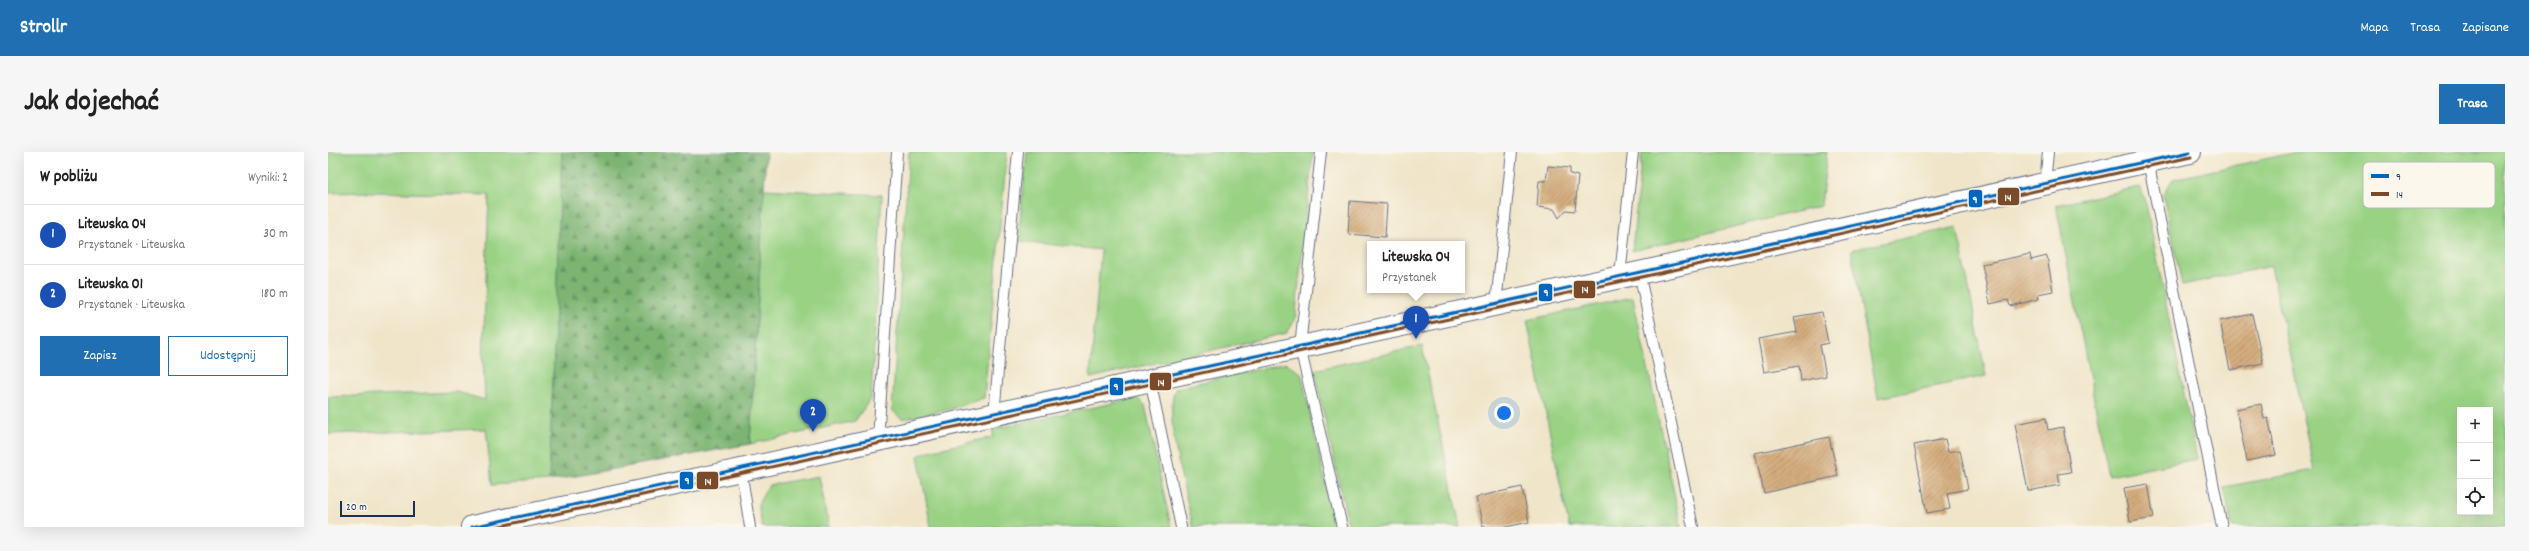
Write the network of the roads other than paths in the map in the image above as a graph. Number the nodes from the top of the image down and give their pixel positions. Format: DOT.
graph roads {
  1 [pos="897,152"];
  2 [pos="1018,152"];
  3 [pos="1321,152"];
  4 [pos="1512,152"];
  5 [pos="1633,152"];
  6 [pos="2048,152"];
  7 [pos="2190,152"];
  8 [pos="2148,161"];
  9 [pos="2045,184"];
  10 [pos="1629,274"];
  11 [pos="1496,304"];
  12 [pos="1300,347"];
  13 [pos="1150,380"];
  14 [pos="994,414"];
  15 [pos="878,440"];
  16 [pos="741,470"];
  17 [pos="472,527"];
  18 [pos="750,527"];
  19 [pos="1181,527"];
  20 [pos="1342,527"];
  21 [pos="1693,527"];
  22 [pos="2222,527"];
  1 -- 15 [label="lane"];
  2 -- 14 [label="lane"];
  3 -- 12 [label="lane"];
  4 -- 11 [label="lane"];
  5 -- 10 [label="lane"];
  6 -- 9 [label="lane"];
  7 -- 8 [label="street"];
  8 -- 9 [label="street"];
  8 -- 22 [label="lane"];
  9 -- 10 [label="street"];
  10 -- 11 [label="street"];
  10 -- 21 [label="lane"];
  11 -- 12 [label="street"];
  12 -- 13 [label="street"];
  12 -- 20 [label="lane"];
  13 -- 14 [label="street"];
  13 -- 19 [label="lane"];
  14 -- 15 [label="street"];
  15 -- 16 [label="street"];
  16 -- 17 [label="street"];
  16 -- 18 [label="lane"];
}
